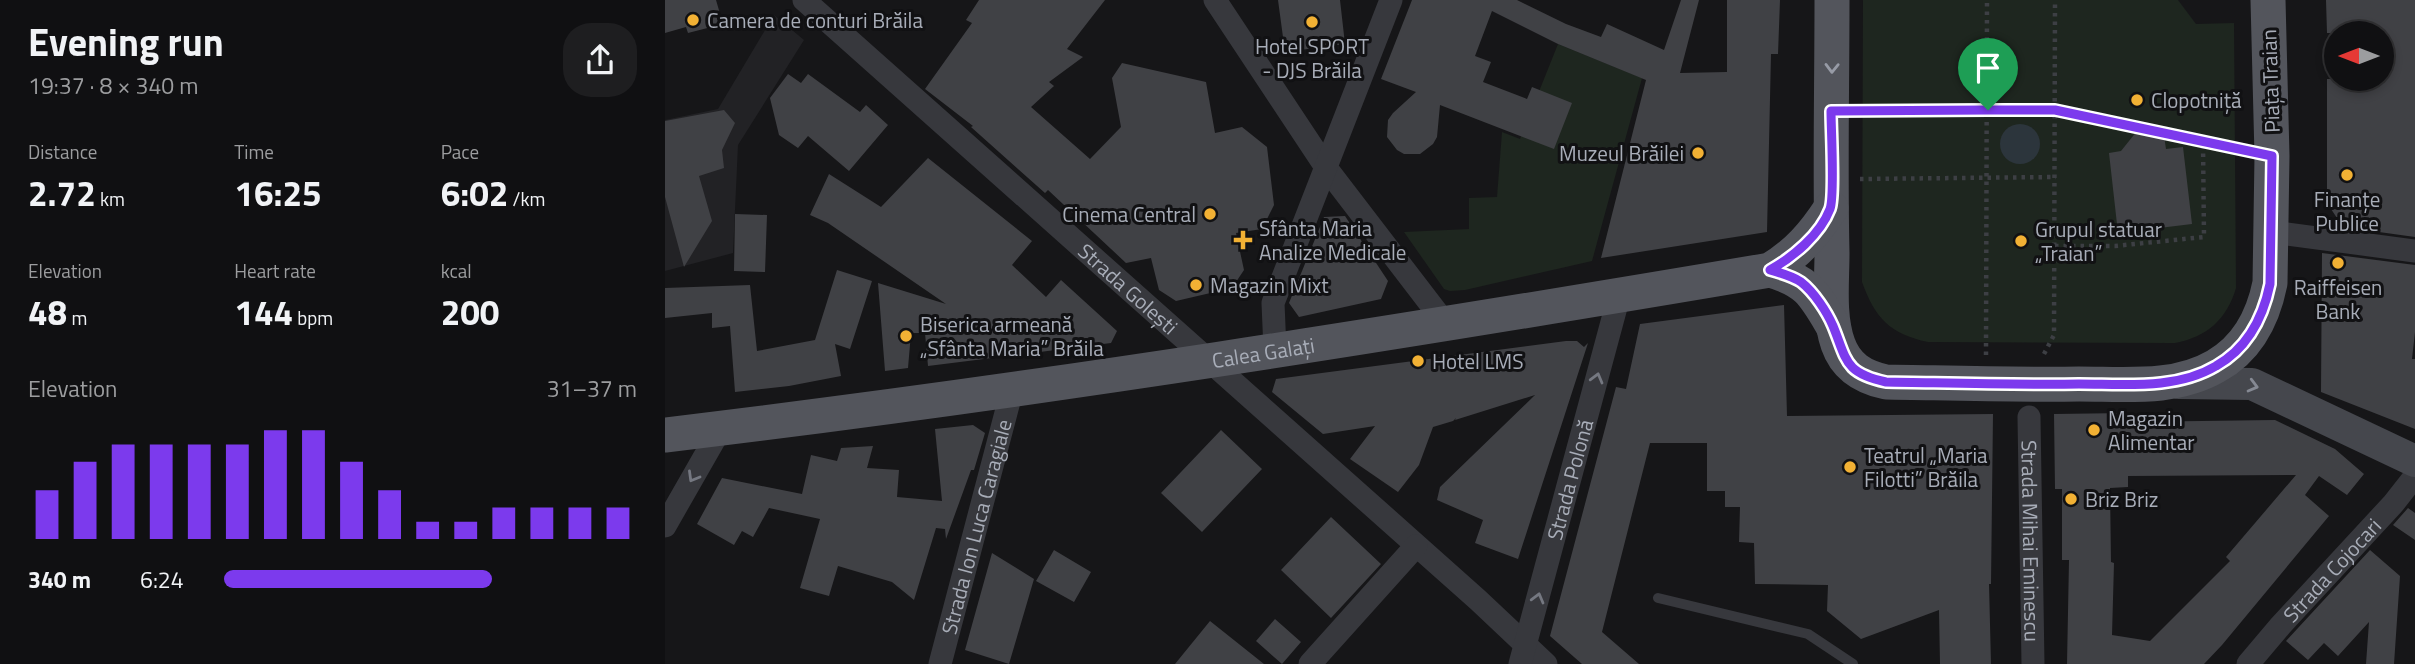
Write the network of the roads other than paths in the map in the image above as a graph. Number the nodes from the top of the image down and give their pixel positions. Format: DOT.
graph roads {
  1 [pos="804,0"];
  2 [pos="1215,0"];
  3 [pos="1391,0"];
  4 [pos="1832,0"];
  5 [pos="2267,0"];
  6 [pos="1327,169"];
  7 [pos="1831,193"];
  8 [pos="2272,232"];
  9 [pos="2415,251"];
  10 [pos="1770,270"];
  11 [pos="1619,296"];
  12 [pos="1445,323"];
  13 [pos="1833,326"];
  14 [pos="1275,351"];
  15 [pos="1208,360"];
  16 [pos="2160,383"];
  17 [pos="1012,390"];
  18 [pos="2029,417"];
  19 [pos="721,428"];
  20 [pos="665,435"];
  21 [pos="2415,461"];
  22 [pos="2415,476"];
  23 [pos="665,526"];
  24 [pos="1416,546"];
  25 [pos="1658,598"];
  26 [pos="1523,654"];
  27 [pos="940,664"];
  28 [pos="1310,664"];
  29 [pos="1546,664"];
  30 [pos="1853,664"];
  31 [pos="2032,664"];
  32 [pos="2248,664"];
  1 -- 15 [label="street, Strada Golești"];
  2 -- 6 [label="street"];
  3 -- 6 [label="street"];
  4 -- 7 [label="main road, Piața Traian, one-way"];
  5 -- 8 [label="main road, Piața Traian"];
  6 -- 12 [label="street"];
  6 -- 14 [label="street"];
  7 -- 10 [label="main road, Calea Galați"];
  7 -- 13 [label="main road, Piața Traian"];
  8 -- 9 [label="street"];
  8 -- 16 [label="main road, Piața Traian"];
  10 -- 11 [label="main road, Calea Galați"];
  10 -- 13 [label="main road"];
  11 -- 12 [label="main road, Calea Galați"];
  26 -- 11 [label="street, Strada Polonă, one-way"];
  12 -- 14 [label="main road, Calea Galați"];
  13 -- 16 [label="main road, Piața Traian"];
  14 -- 15 [label="main road, Calea Galați"];
  15 -- 17 [label="main road, Calea Galați"];
  15 -- 24 [label="street, Strada Golești"];
  16 -- 21 [label="main road, one-way"];
  17 -- 19 [label="main road, Calea Galați"];
  17 -- 27 [label="street, Strada Ion Luca Caragiale"];
  18 -- 31 [label="street, Strada Mihai Eminescu"];
  19 -- 20 [label="main road, Calea Galați"];
  19 -- 23 [label="street, one-way"];
  22 -- 32 [label="street, Strada Cojocari"];
  24 -- 26 [label="street, Strada Golești"];
  24 -- 28 [label="street"];
  25 -- 30 [label="lane"];
  26 -- 29 [label="street, Strada Golești"];
}
